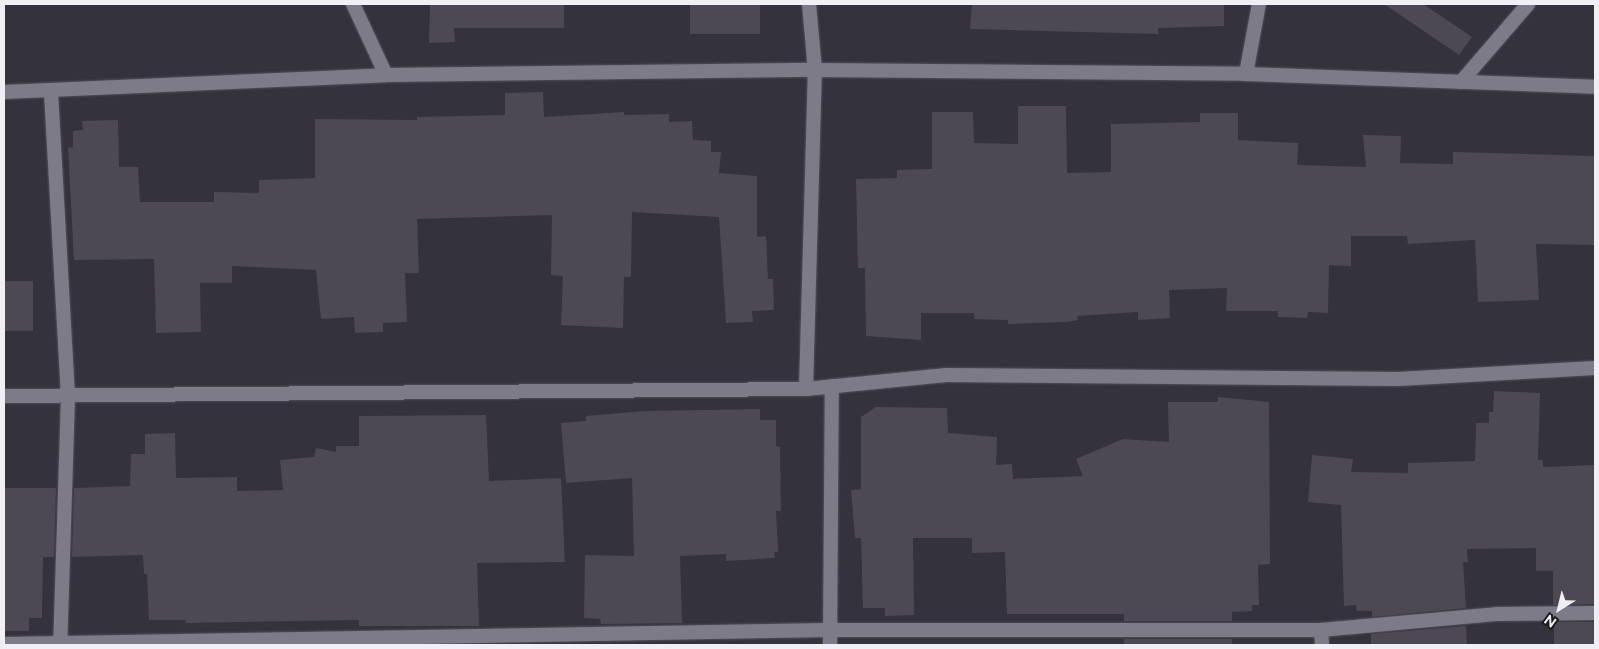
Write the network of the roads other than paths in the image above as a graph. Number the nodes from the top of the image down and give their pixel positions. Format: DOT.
graph roads {
  1 [pos="353,4"];
  2 [pos="809,4"];
  3 [pos="1259,4"];
  4 [pos="1528,4"];
  5 [pos="815,70"];
  6 [pos="1246,74"];
  7 [pos="386,75"];
  8 [pos="1462,82"];
  9 [pos="1595,87"];
  10 [pos="4,92"];
  11 [pos="51,92"];
  12 [pos="1595,368"];
  13 [pos="832,386"];
  14 [pos="806,390"];
  15 [pos="4,396"];
  16 [pos="68,397"];
  17 [pos="1595,613"];
  18 [pos="828,630"];
  19 [pos="1321,630"];
  20 [pos="4,644"];
  21 [pos="60,644"];
  22 [pos="830,645"];
  23 [pos="1322,645"];
  1 -- 7 [label="street"];
  2 -- 5 [label="street"];
  3 -- 6 [label="street"];
  4 -- 8 [label="street"];
  5 -- 6 [label="street"];
  5 -- 7 [label="street"];
  5 -- 14 [label="street"];
  6 -- 8 [label="street"];
  7 -- 11 [label="street"];
  8 -- 9 [label="street"];
  10 -- 11 [label="street"];
  11 -- 16 [label="street"];
  12 -- 13 [label="street"];
  13 -- 14 [label="street"];
  13 -- 18 [label="street"];
  14 -- 16 [label="street"];
  15 -- 16 [label="street"];
  16 -- 21 [label="street"];
  17 -- 19 [label="street"];
  18 -- 19 [label="street"];
  18 -- 21 [label="street"];
  18 -- 22 [label="street"];
  19 -- 23 [label="street"];
  20 -- 21 [label="street"];
}
